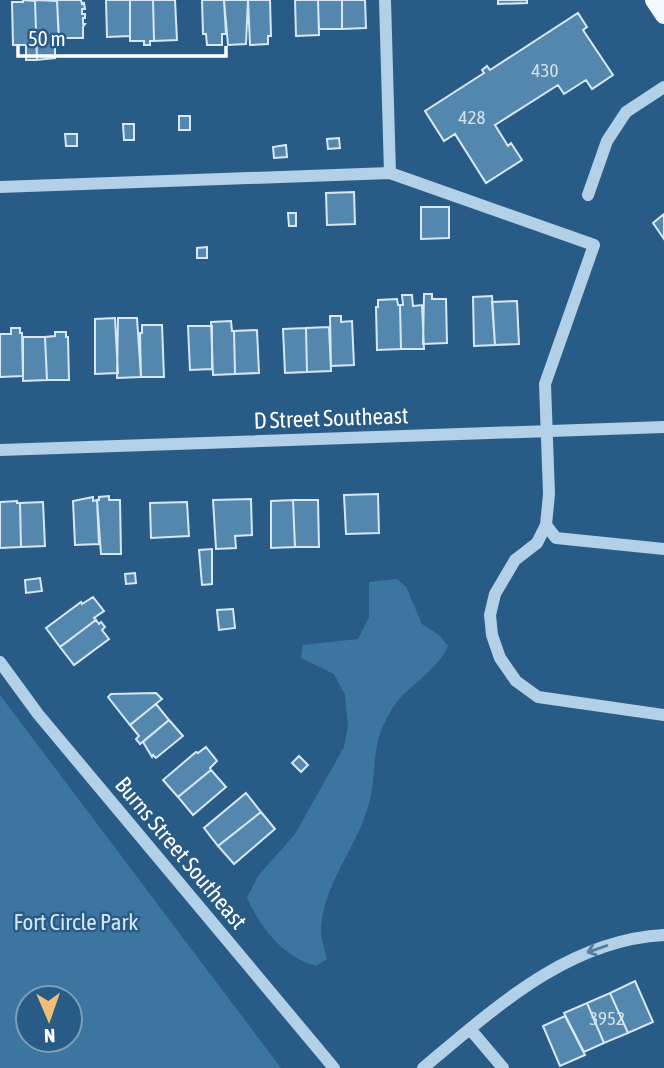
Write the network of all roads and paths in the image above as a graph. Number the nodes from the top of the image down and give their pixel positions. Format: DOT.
graph roads {
  1 [pos="385,0"];
  2 [pos="654,0"];
  3 [pos="664,15"];
  4 [pos="664,87"];
  5 [pos="390,173"];
  6 [pos="0,187"];
  7 [pos="588,195"];
  8 [pos="664,427"];
  9 [pos="548,432"];
  10 [pos="0,450"];
  11 [pos="546,525"];
  12 [pos="664,549"];
  13 [pos="0,662"];
  14 [pos="664,715"];
  15 [pos="664,935"];
  16 [pos="470,1029"];
  17 [pos="334,1068"];
  18 [pos="423,1068"];
  19 [pos="503,1068"];
  1 -- 5 [label="street"];
  2 -- 3 [label="main road"];
  4 -- 7 [label="street"];
  5 -- 6 [label="street"];
  5 -- 9 [label="street"];
  8 -- 9 [label="street, D Street Southeast"];
  9 -- 10 [label="street, D Street Southeast"];
  9 -- 11 [label="street"];
  11 -- 12 [label="street"];
  11 -- 14 [label="street"];
  13 -- 17 [label="street, Burns Street Southeast"];
  15 -- 16 [label="street, one-way"];
  16 -- 18 [label="street"];
  16 -- 19 [label="street"];
}
